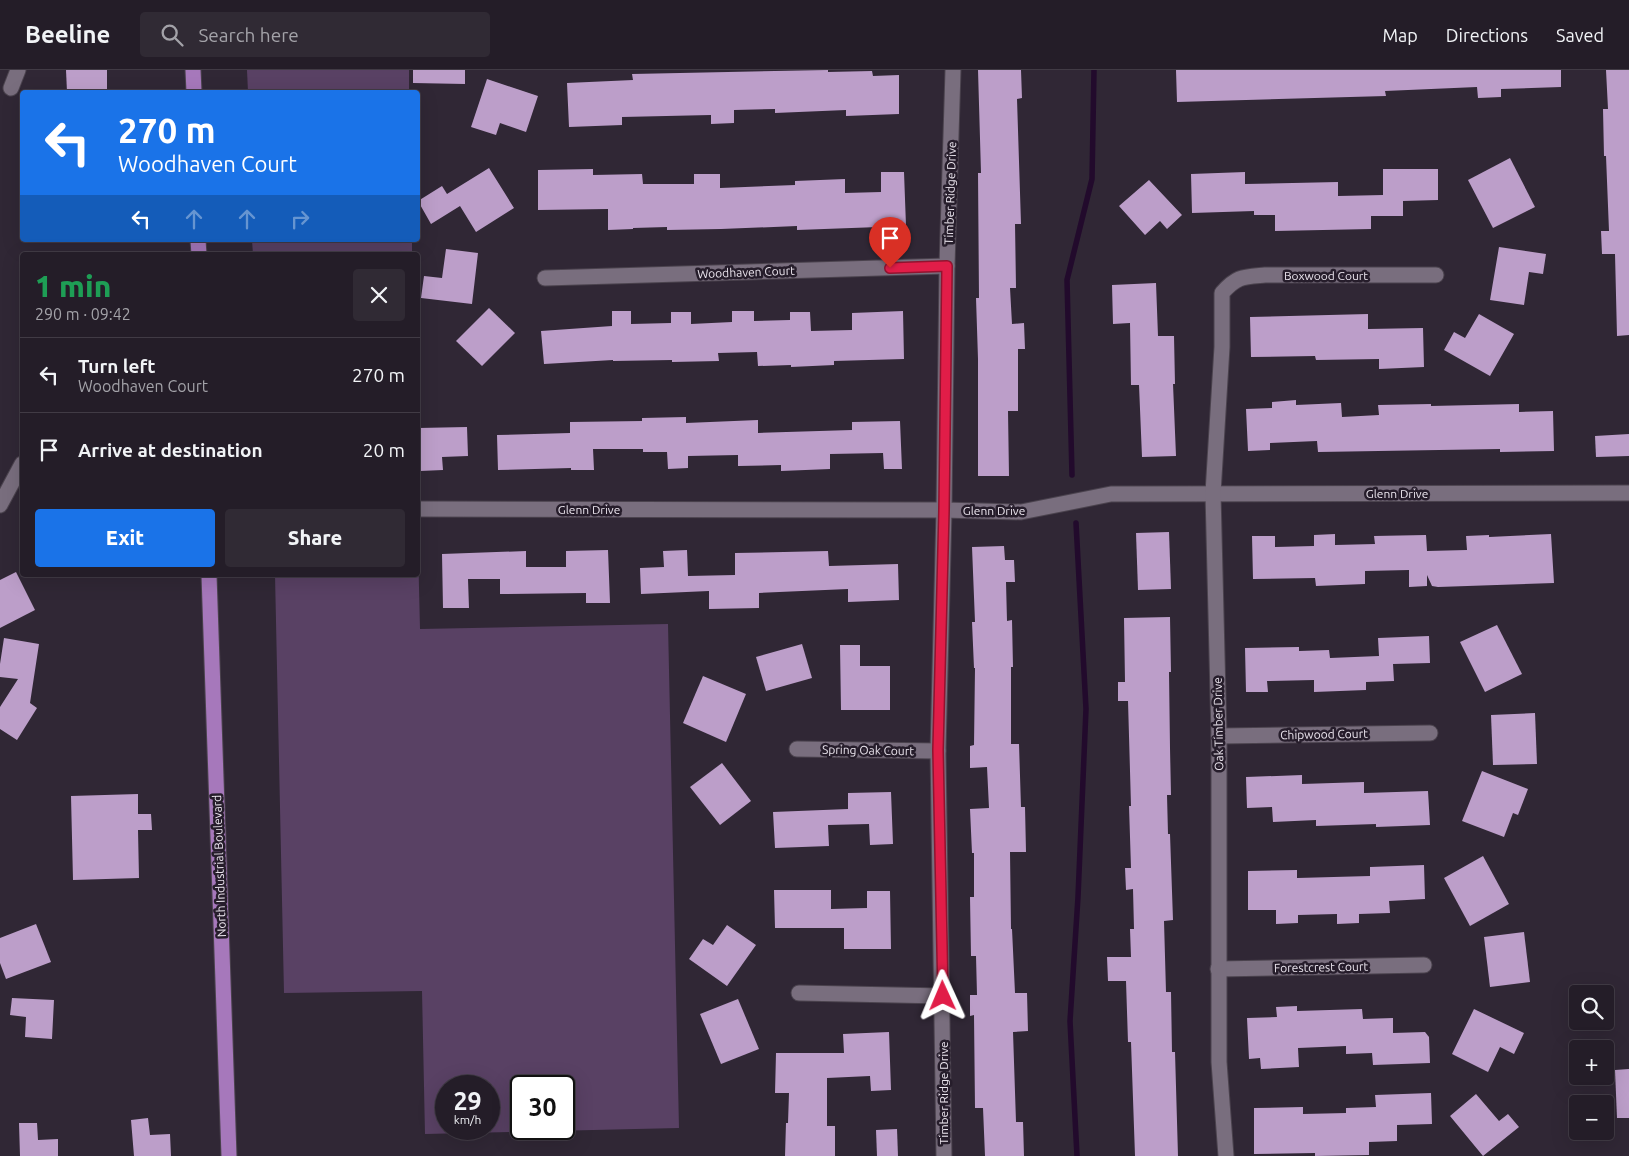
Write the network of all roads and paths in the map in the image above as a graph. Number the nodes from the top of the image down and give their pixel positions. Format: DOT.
graph roads {
  1 [pos="18,70"];
  2 [pos="193,70"];
  3 [pos="953,70"];
  4 [pos="11,88"];
  5 [pos="194,90"];
  6 [pos="947,266"];
  7 [pos="1436,275"];
  8 [pos="545,278"];
  9 [pos="1222,293"];
  10 [pos="20,468"];
  11 [pos="1629,493"];
  12 [pos="1213,494"];
  13 [pos="0,505"];
  14 [pos="420,509"];
  15 [pos="944,510"];
  16 [pos="209,577"];
  17 [pos="1430,733"];
  18 [pos="1219,736"];
  19 [pos="797,749"];
  20 [pos="938,750"];
  21 [pos="1424,965"];
  22 [pos="1218,969"];
  23 [pos="799,993"];
  24 [pos="943,996"];
  25 [pos="229,1156"];
  26 [pos="944,1156"];
  27 [pos="1226,1156"];
  1 -- 4 [label="street"];
  2 -- 5 [label="main road"];
  3 -- 6 [label="street, Timber Ridge Drive"];
  6 -- 8 [label="street, Woodhaven Court"];
  6 -- 15 [label="street, Timber Ridge Drive"];
  7 -- 9 [label="street, Boxwood Court"];
  9 -- 12 [label="street, Oak Timber Drive"];
  10 -- 13 [label="street"];
  11 -- 12 [label="street, Glenn Drive"];
  12 -- 15 [label="street, Glenn Drive"];
  12 -- 18 [label="street, Oak Timber Drive"];
  14 -- 15 [label="street, Glenn Drive"];
  15 -- 20 [label="street, Timber Ridge Drive"];
  16 -- 25 [label="main road, North Industrial Boulevard"];
  17 -- 18 [label="street, Chipwood Court"];
  18 -- 22 [label="street, Oak Timber Drive"];
  19 -- 20 [label="street, Spring Oak Court"];
  20 -- 24 [label="street, Timber Ridge Drive"];
  21 -- 22 [label="street, Forestcrest Court"];
  22 -- 27 [label="street, Oak Timber Drive"];
  23 -- 24 [label="street"];
  24 -- 26 [label="street, Timber Ridge Drive"];
}
